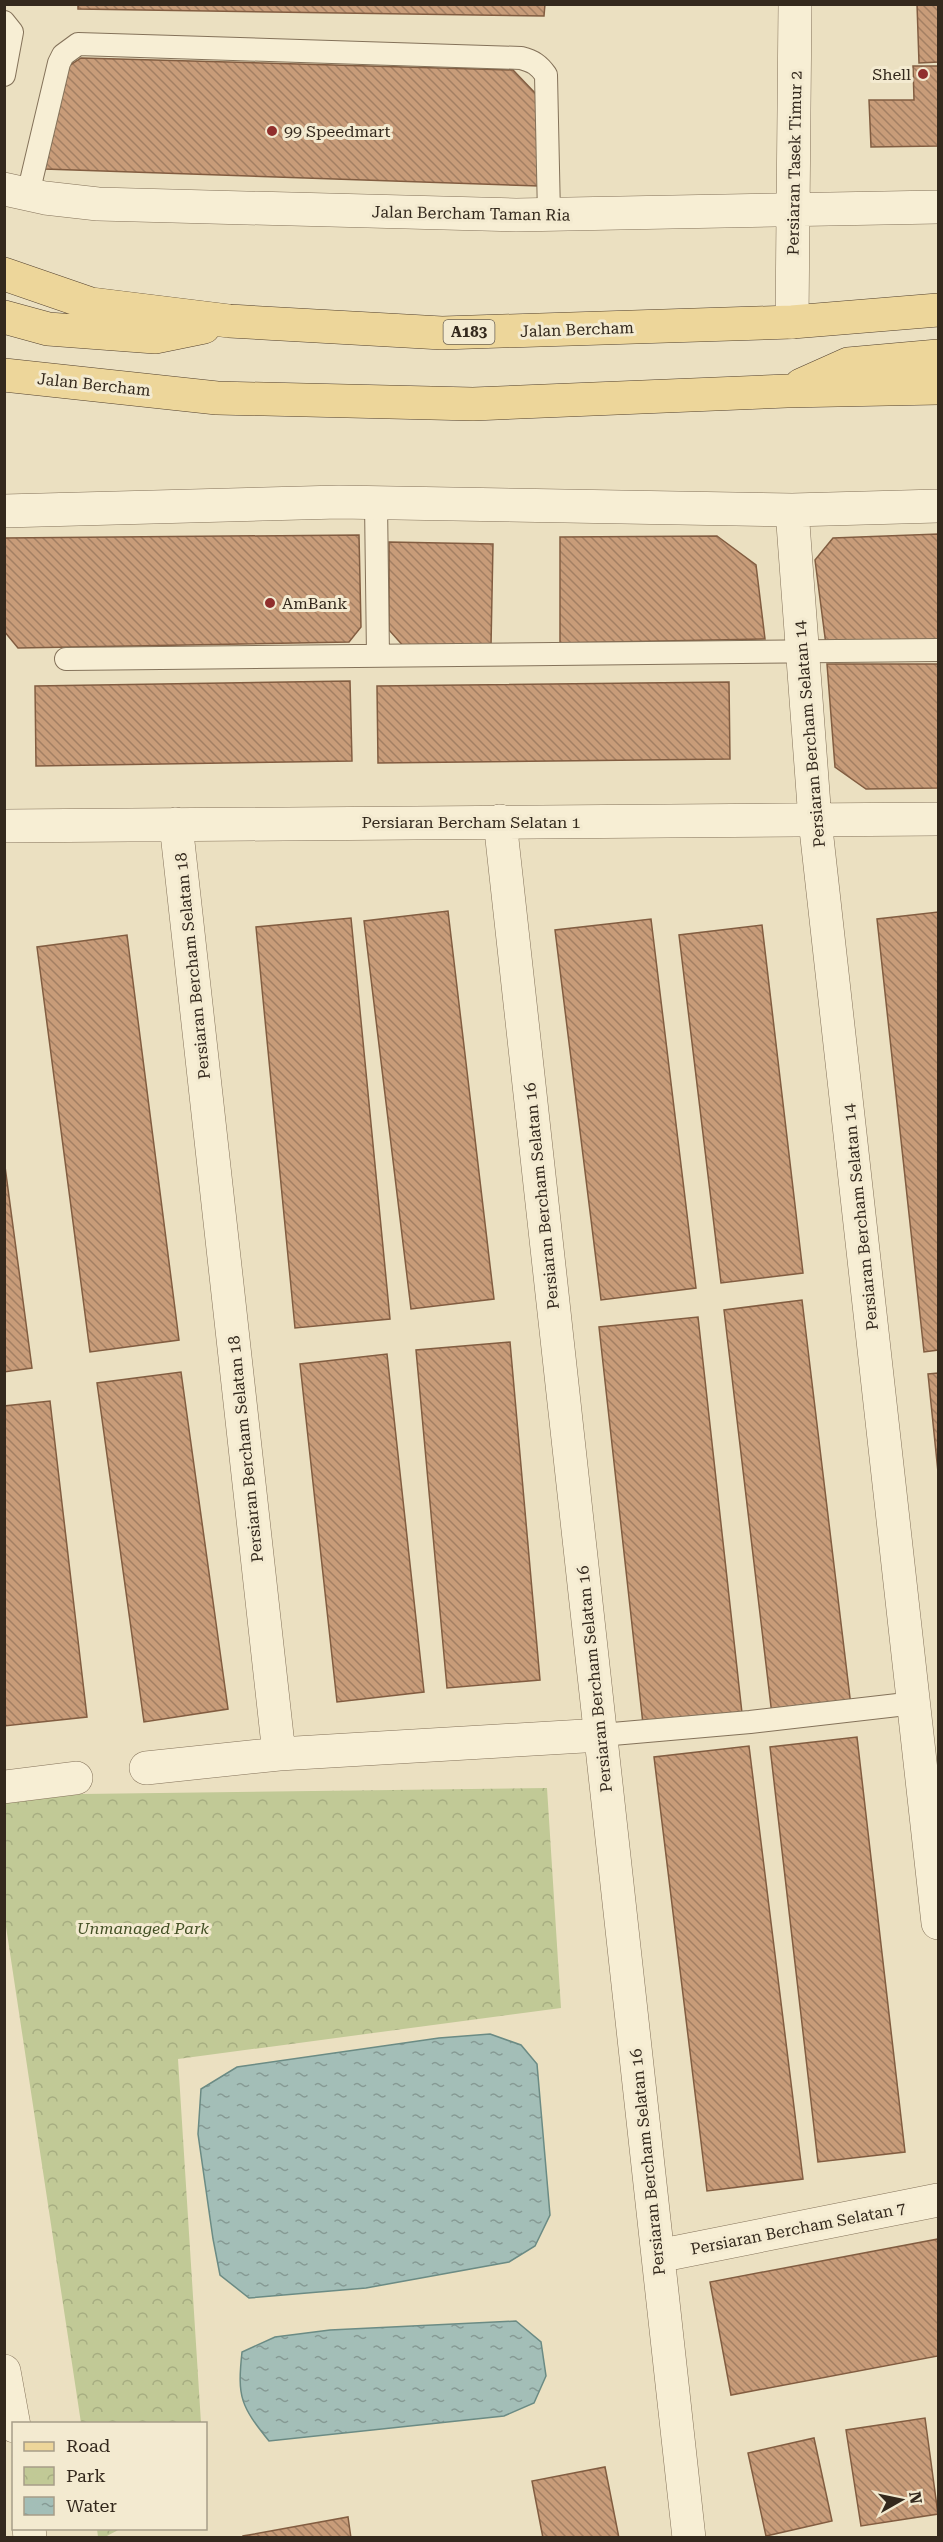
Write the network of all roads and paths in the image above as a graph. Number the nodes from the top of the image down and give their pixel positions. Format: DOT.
graph roads {
  1 [pos="795,4"];
  2 [pos="4,22"];
  3 [pos="4,75"];
  4 [pos="16,191"];
  5 [pos="939,207"];
  6 [pos="793,211"];
  7 [pos="549,215"];
  8 [pos="4,274"];
  9 [pos="939,310"];
  10 [pos="4,317"];
  11 [pos="229,321"];
  12 [pos="792,322"];
  13 [pos="939,356"];
  14 [pos="4,375"];
  15 [pos="939,388"];
  16 [pos="787,391"];
  17 [pos="376,502"];
  18 [pos="939,506"];
  19 [pos="792,510"];
  20 [pos="4,511"];
  21 [pos="939,650"];
  22 [pos="802,651"];
  23 [pos="378,656"];
  24 [pos="66,659"];
  25 [pos="939,819"];
  26 [pos="815,820"];
  27 [pos="500,821"];
  28 [pos="5,823"];
  29 [pos="176,824"];
  30 [pos="915,1703"];
  31 [pos="601,1735"];
  32 [pos="279,1754"];
  33 [pos="146,1768"];
  34 [pos="76,1778"];
  35 [pos="4,1787"];
  36 [pos="936,1875"];
  37 [pos="939,1923"];
  38 [pos="939,2200"];
  39 [pos="658,2256"];
  40 [pos="689,2538"];
  1 -- 6 [label="street, Persiaran Tasek Timur 2"];
  2 -- 3 [label="lane"];
  4 -- 7 [label="street, Jalan Bercham Taman Ria"];
  4 -- 7 [label="lane"];
  5 -- 6 [label="street, Jalan Bercham Taman Ria"];
  6 -- 7 [label="street, Jalan Bercham Taman Ria"];
  6 -- 12 [label="street, Persiaran Tasek Timur 2"];
  8 -- 11 [label="main road, Jalan Bercham / A183"];
  9 -- 12 [label="main road, Jalan Bercham / A183"];
  10 -- 11 [label="main road"];
  11 -- 12 [label="main road, Jalan Bercham / A183"];
  13 -- 16 [label="main road"];
  14 -- 16 [label="main road, Jalan Bercham"];
  15 -- 16 [label="main road, Jalan Bercham"];
  17 -- 19 [label="street"];
  17 -- 20 [label="street"];
  17 -- 23 [label="lane"];
  18 -- 19 [label="street"];
  19 -- 22 [label="street, Persiaran Bercham Selatan 14"];
  21 -- 22 [label="lane"];
  22 -- 23 [label="lane"];
  22 -- 26 [label="street, Persiaran Bercham Selatan 14"];
  23 -- 24 [label="lane"];
  25 -- 26 [label="street, Persiaran Bercham Selatan 1"];
  26 -- 27 [label="street, Persiaran Bercham Selatan 1"];
  26 -- 30 [label="street, Persiaran Bercham Selatan 14"];
  27 -- 29 [label="street, Persiaran Bercham Selatan 1"];
  27 -- 31 [label="street, Persiaran Bercham Selatan 16"];
  28 -- 29 [label="street, Persiaran Bercham Selatan 1"];
  29 -- 32 [label="street, Persiaran Bercham Selatan 18"];
  30 -- 31 [label="lane"];
  30 -- 36 [label="street, Persiaran Bercham Selatan 14"];
  31 -- 32 [label="street"];
  31 -- 39 [label="street, Persiaran Bercham Selatan 16"];
  32 -- 33 [label="street"];
  34 -- 35 [label="street"];
  36 -- 37 [label="street, Persiaran Bercham Selatan 14"];
  38 -- 39 [label="street, Persiaran Bercham Selatan 7"];
  39 -- 40 [label="street, Persiaran Bercham Selatan 16"];
}
